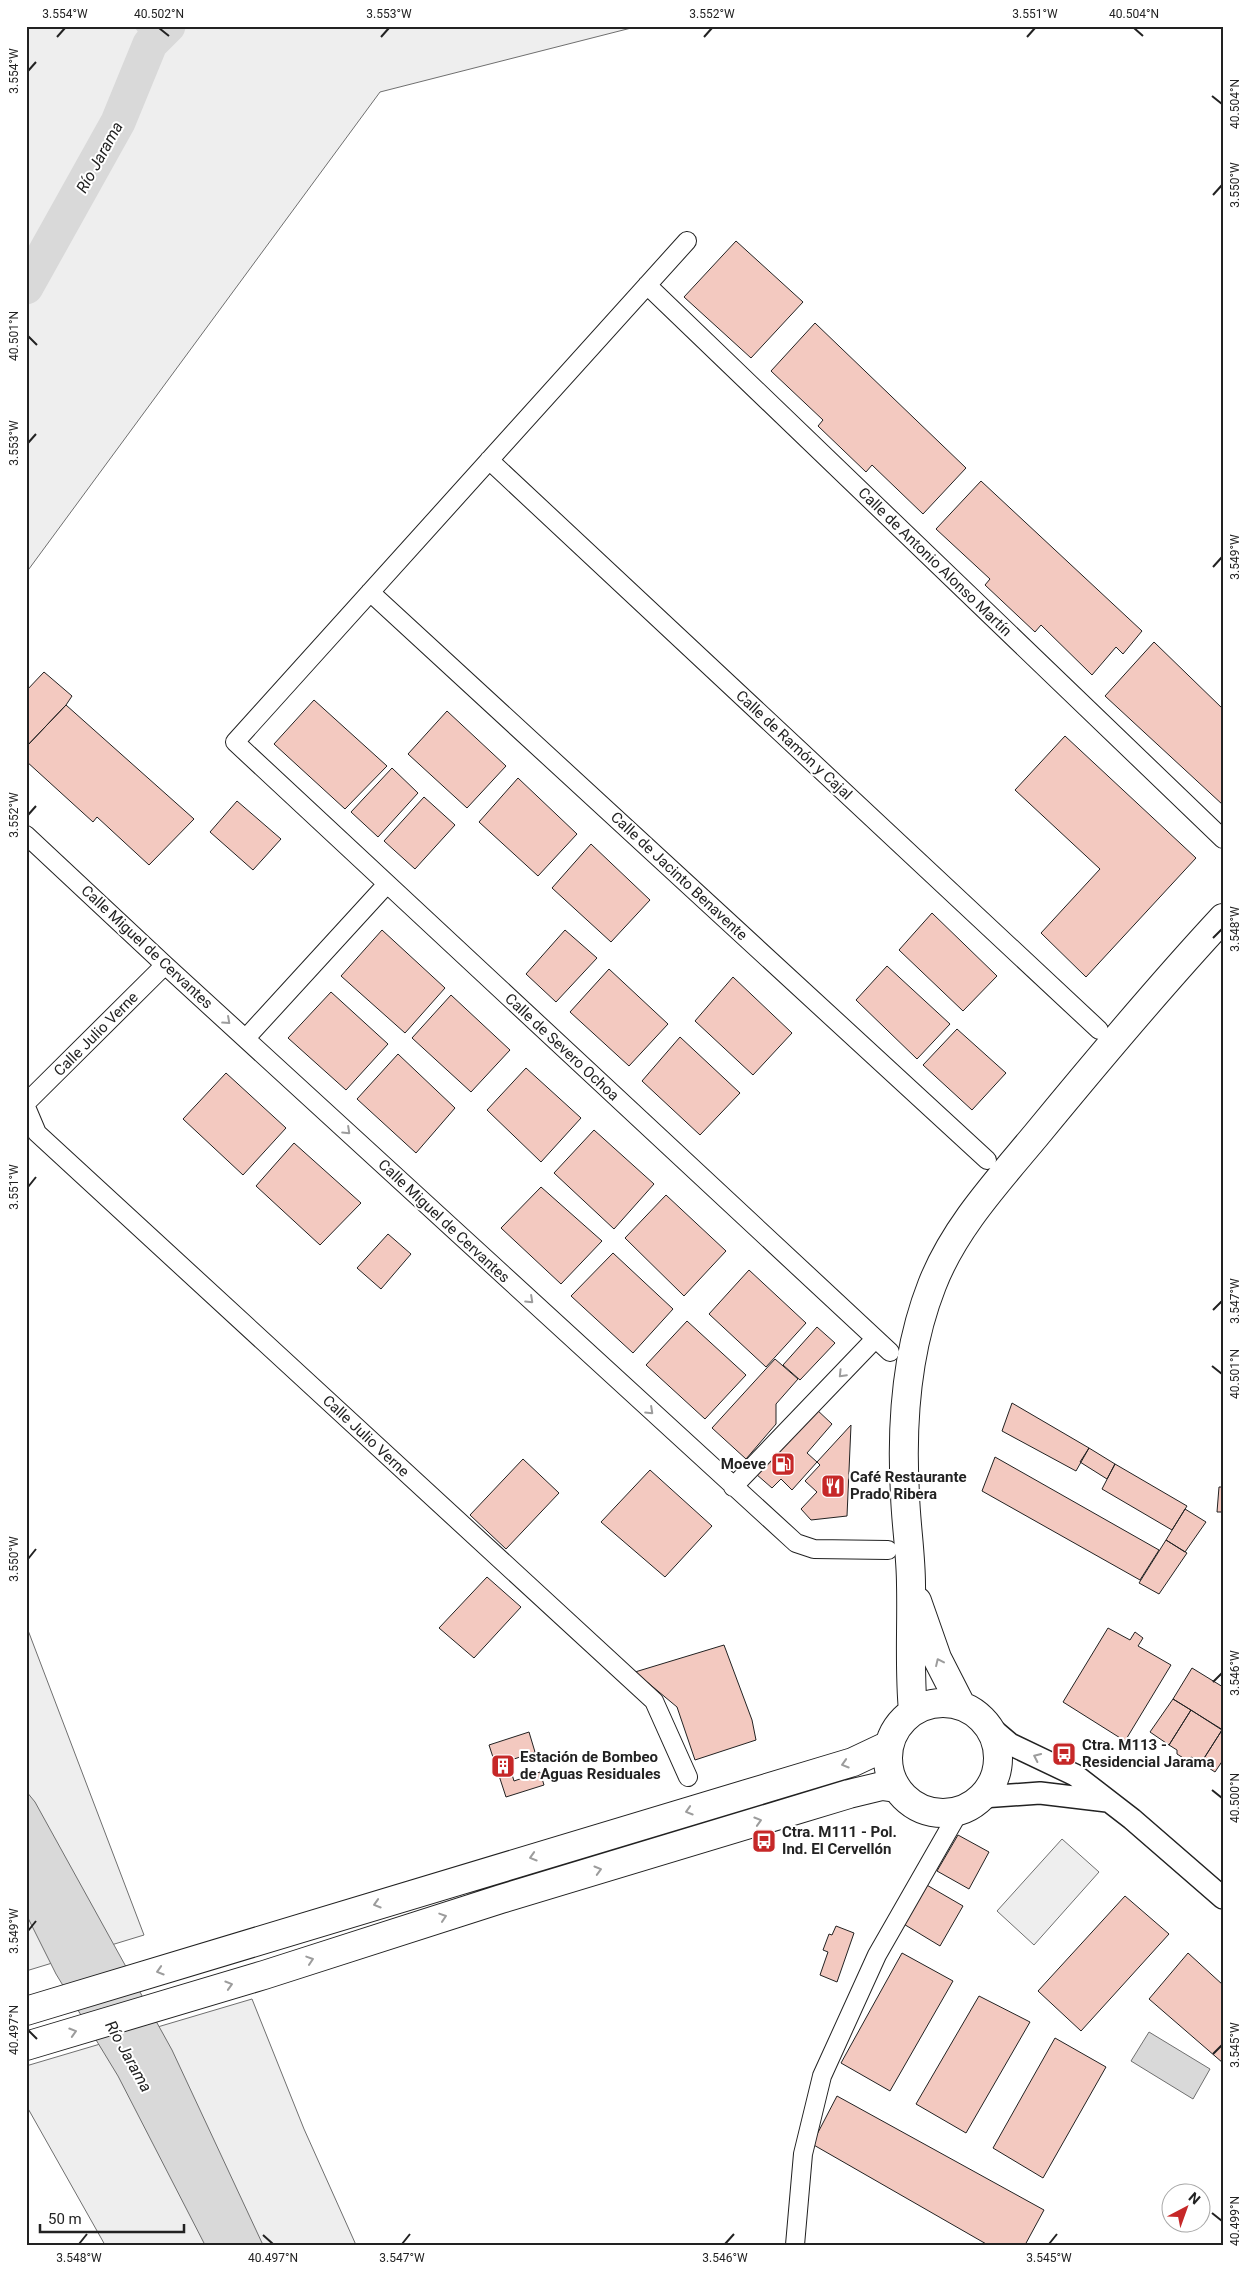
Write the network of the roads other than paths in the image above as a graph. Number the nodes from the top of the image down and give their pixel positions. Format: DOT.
graph roads {
  1 [pos="687,241"];
  2 [pos="647,285"];
  3 [pos="489,460"];
  4 [pos="370,592"];
  5 [pos="26,834"];
  6 [pos="1223,839"];
  7 [pos="386,884"];
  8 [pos="1223,918"];
  9 [pos="165,965"];
  10 [pos="1098,1030"];
  11 [pos="246,1038"];
  12 [pos="26,1103"];
  13 [pos="26,1107"];
  14 [pos="987,1160"];
  15 [pos="875,1339"];
  16 [pos="890,1352"];
  17 [pos="732,1487"];
  18 [pos="888,1550"];
  19 [pos="912,1585"];
  20 [pos="961,1705"];
  21 [pos="914,1711"];
  22 [pos="990,1727"];
  23 [pos="889,1745"];
  24 [pos="688,1777"];
  25 [pos="896,1788"];
  26 [pos="1107,1801"];
  27 [pos="971,1804"];
  28 [pos="1223,1898"];
  29 [pos="26,2011"];
  30 [pos="26,2046"];
  31 [pos="795,2245"];
  1 -- 2 [label="street"];
  2 -- 3 [label="street"];
  2 -- 6 [label="street, Calle de Antonio Alonso Martín"];
  3 -- 4 [label="street"];
  3 -- 10 [label="street, Calle de Ramón y Cajal"];
  4 -- 7 [label="street, Calle de Severo Ochoa"];
  4 -- 14 [label="street, Calle de Jacinto Benavente"];
  5 -- 9 [label="street, Calle Miguel de Cervantes"];
  7 -- 11 [label="street"];
  7 -- 15 [label="street, Calle de Severo Ochoa"];
  8 -- 19 [label="main road"];
  9 -- 11 [label="street, Calle Miguel de Cervantes, one-way"];
  9 -- 12 [label="street, Calle Julio Verne"];
  11 -- 17 [label="street, Calle Miguel de Cervantes, one-way"];
  13 -- 24 [label="street, Calle Julio Verne"];
  15 -- 16 [label="street, Calle de Severo Ochoa"];
  15 -- 17 [label="street, one-way"];
  17 -- 18 [label="street, Calle Miguel de Cervantes"];
  20 -- 19 [label="main road, one-way"];
  19 -- 21 [label="main road"];
  20 -- 21 [label="main road"];
  20 -- 22 [label="main road"];
  21 -- 23 [label="main road"];
  26 -- 22 [label="street, one-way"];
  22 -- 27 [label="main road"];
  23 -- 25 [label="main road"];
  23 -- 29 [label="main road, one-way"];
  25 -- 27 [label="main road"];
  30 -- 25 [label="main road, one-way"];
  26 -- 27 [label="street"];
  26 -- 28 [label="street"];
  27 -- 31 [label="street"];
}
